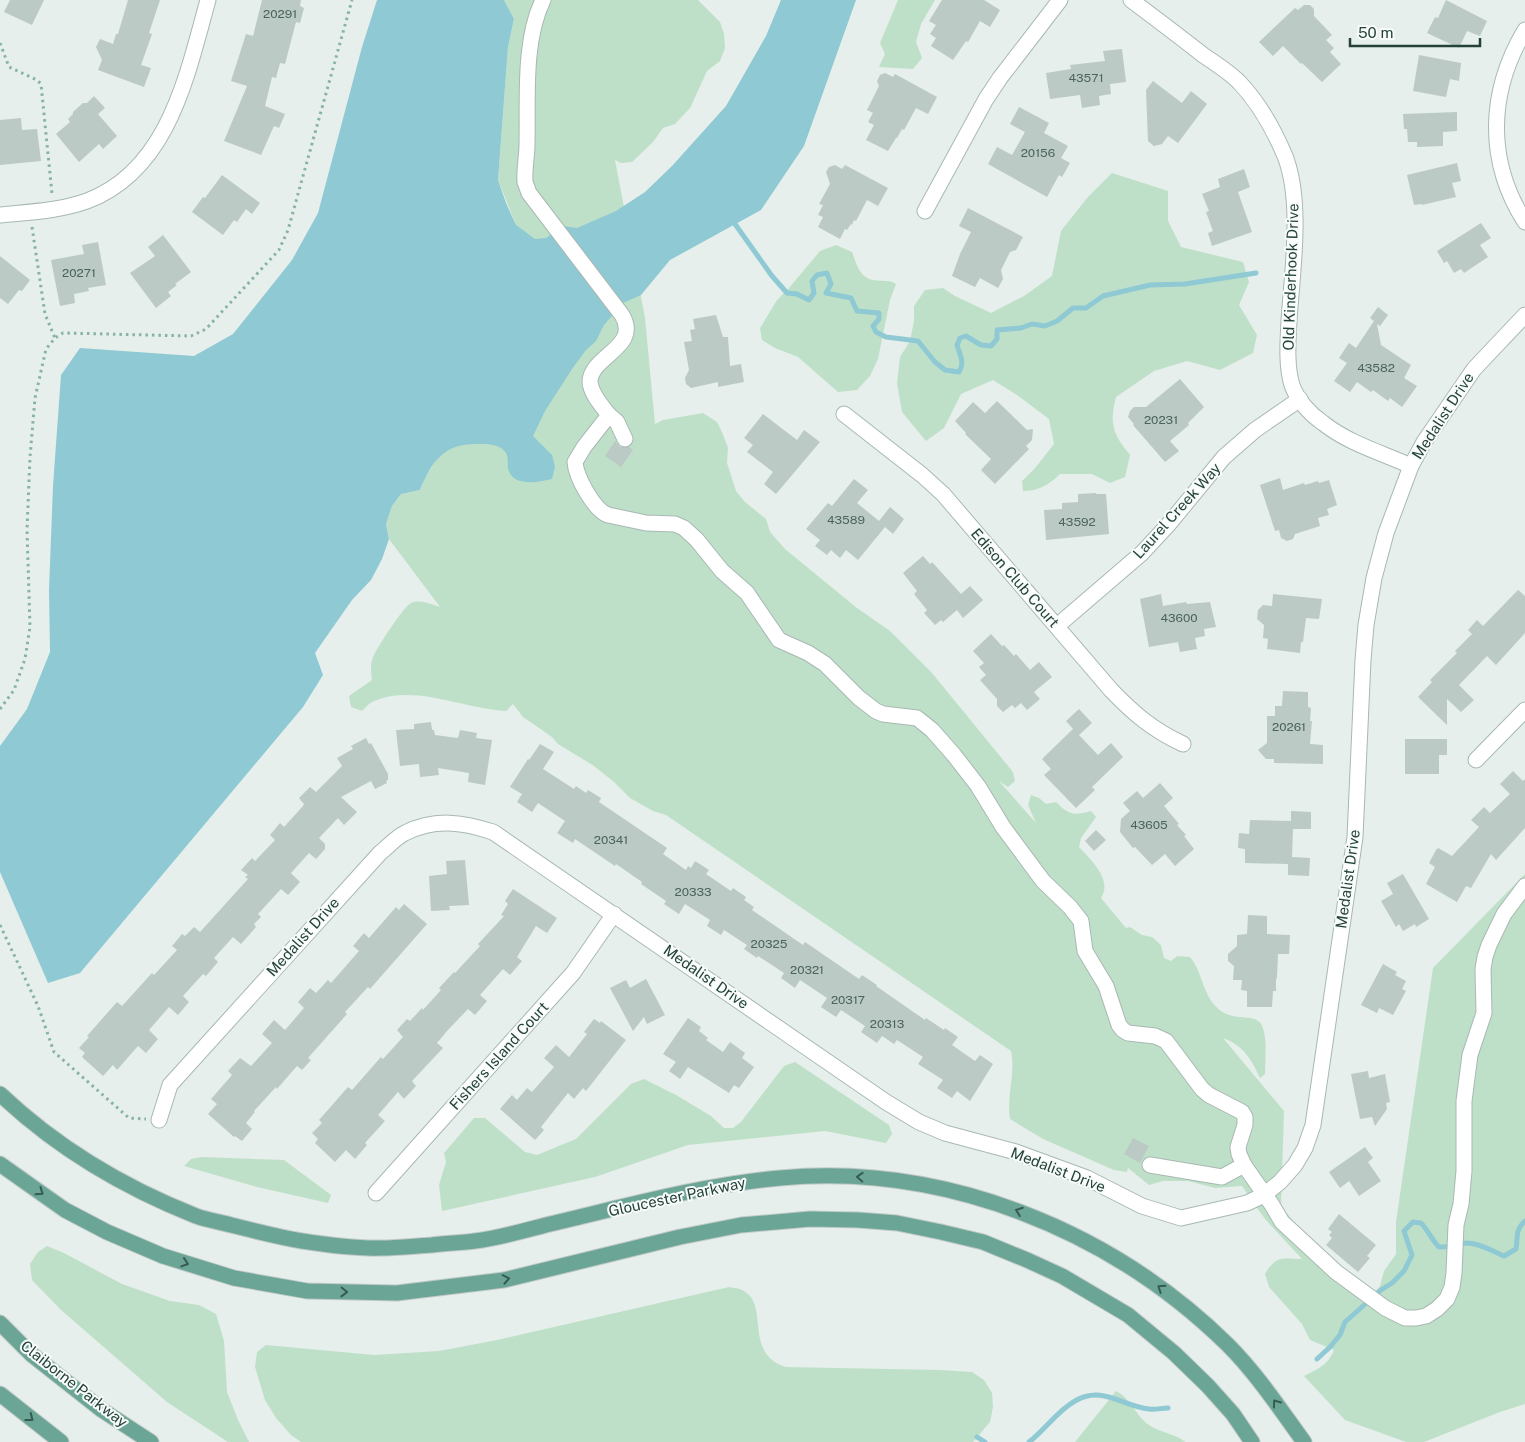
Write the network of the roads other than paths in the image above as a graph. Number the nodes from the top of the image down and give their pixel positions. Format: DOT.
graph roads {
  1 [pos="208,0"];
  2 [pos="543,0"];
  3 [pos="1060,0"];
  4 [pos="1131,0"];
  5 [pos="1525,30"];
  6 [pos="925,211"];
  7 [pos="0,215"];
  8 [pos="1525,222"];
  9 [pos="1525,315"];
  10 [pos="1300,399"];
  11 [pos="844,414"];
  12 [pos="609,415"];
  13 [pos="625,439"];
  14 [pos="1411,466"];
  15 [pos="1057,626"];
  16 [pos="1525,710"];
  17 [pos="1183,744"];
  18 [pos="1476,760"];
  19 [pos="1525,886"];
  20 [pos="614,914"];
  21 [pos="0,1094"];
  22 [pos="159,1120"];
  23 [pos="0,1164"];
  24 [pos="1150,1165"];
  25 [pos="1244,1165"];
  26 [pos="376,1193"];
  27 [pos="1264,1195"];
  28 [pos="0,1322"];
  29 [pos="0,1394"];
  30 [pos="61,1442"];
  31 [pos="151,1442"];
  32 [pos="1252,1442"];
  33 [pos="1304,1442"];
  1 -- 7 [label="street"];
  2 -- 12 [label="street"];
  3 -- 6 [label="street"];
  4 -- 10 [label="street, Old Kinderhook Drive"];
  5 -- 8 [label="street"];
  9 -- 14 [label="street, Medalist Drive"];
  10 -- 14 [label="street, Old Kinderhook Drive"];
  10 -- 15 [label="street, Laurel Creek Way"];
  11 -- 15 [label="street, Edison Club Court"];
  12 -- 13 [label="street"];
  12 -- 25 [label="street"];
  14 -- 27 [label="street, Medalist Drive"];
  15 -- 17 [label="street, Edison Club Court"];
  16 -- 18 [label="street"];
  19 -- 27 [label="street"];
  20 -- 22 [label="street, Medalist Drive"];
  20 -- 26 [label="street, Fishers Island Court"];
  20 -- 27 [label="street, Medalist Drive"];
  33 -- 21 [label="main road, Gloucester Parkway, one-way"];
  23 -- 32 [label="main road, one-way"];
  24 -- 25 [label="street"];
  25 -- 27 [label="street"];
  28 -- 31 [label="main road, Claiborne Parkway"];
  29 -- 30 [label="main road, one-way"];
}
